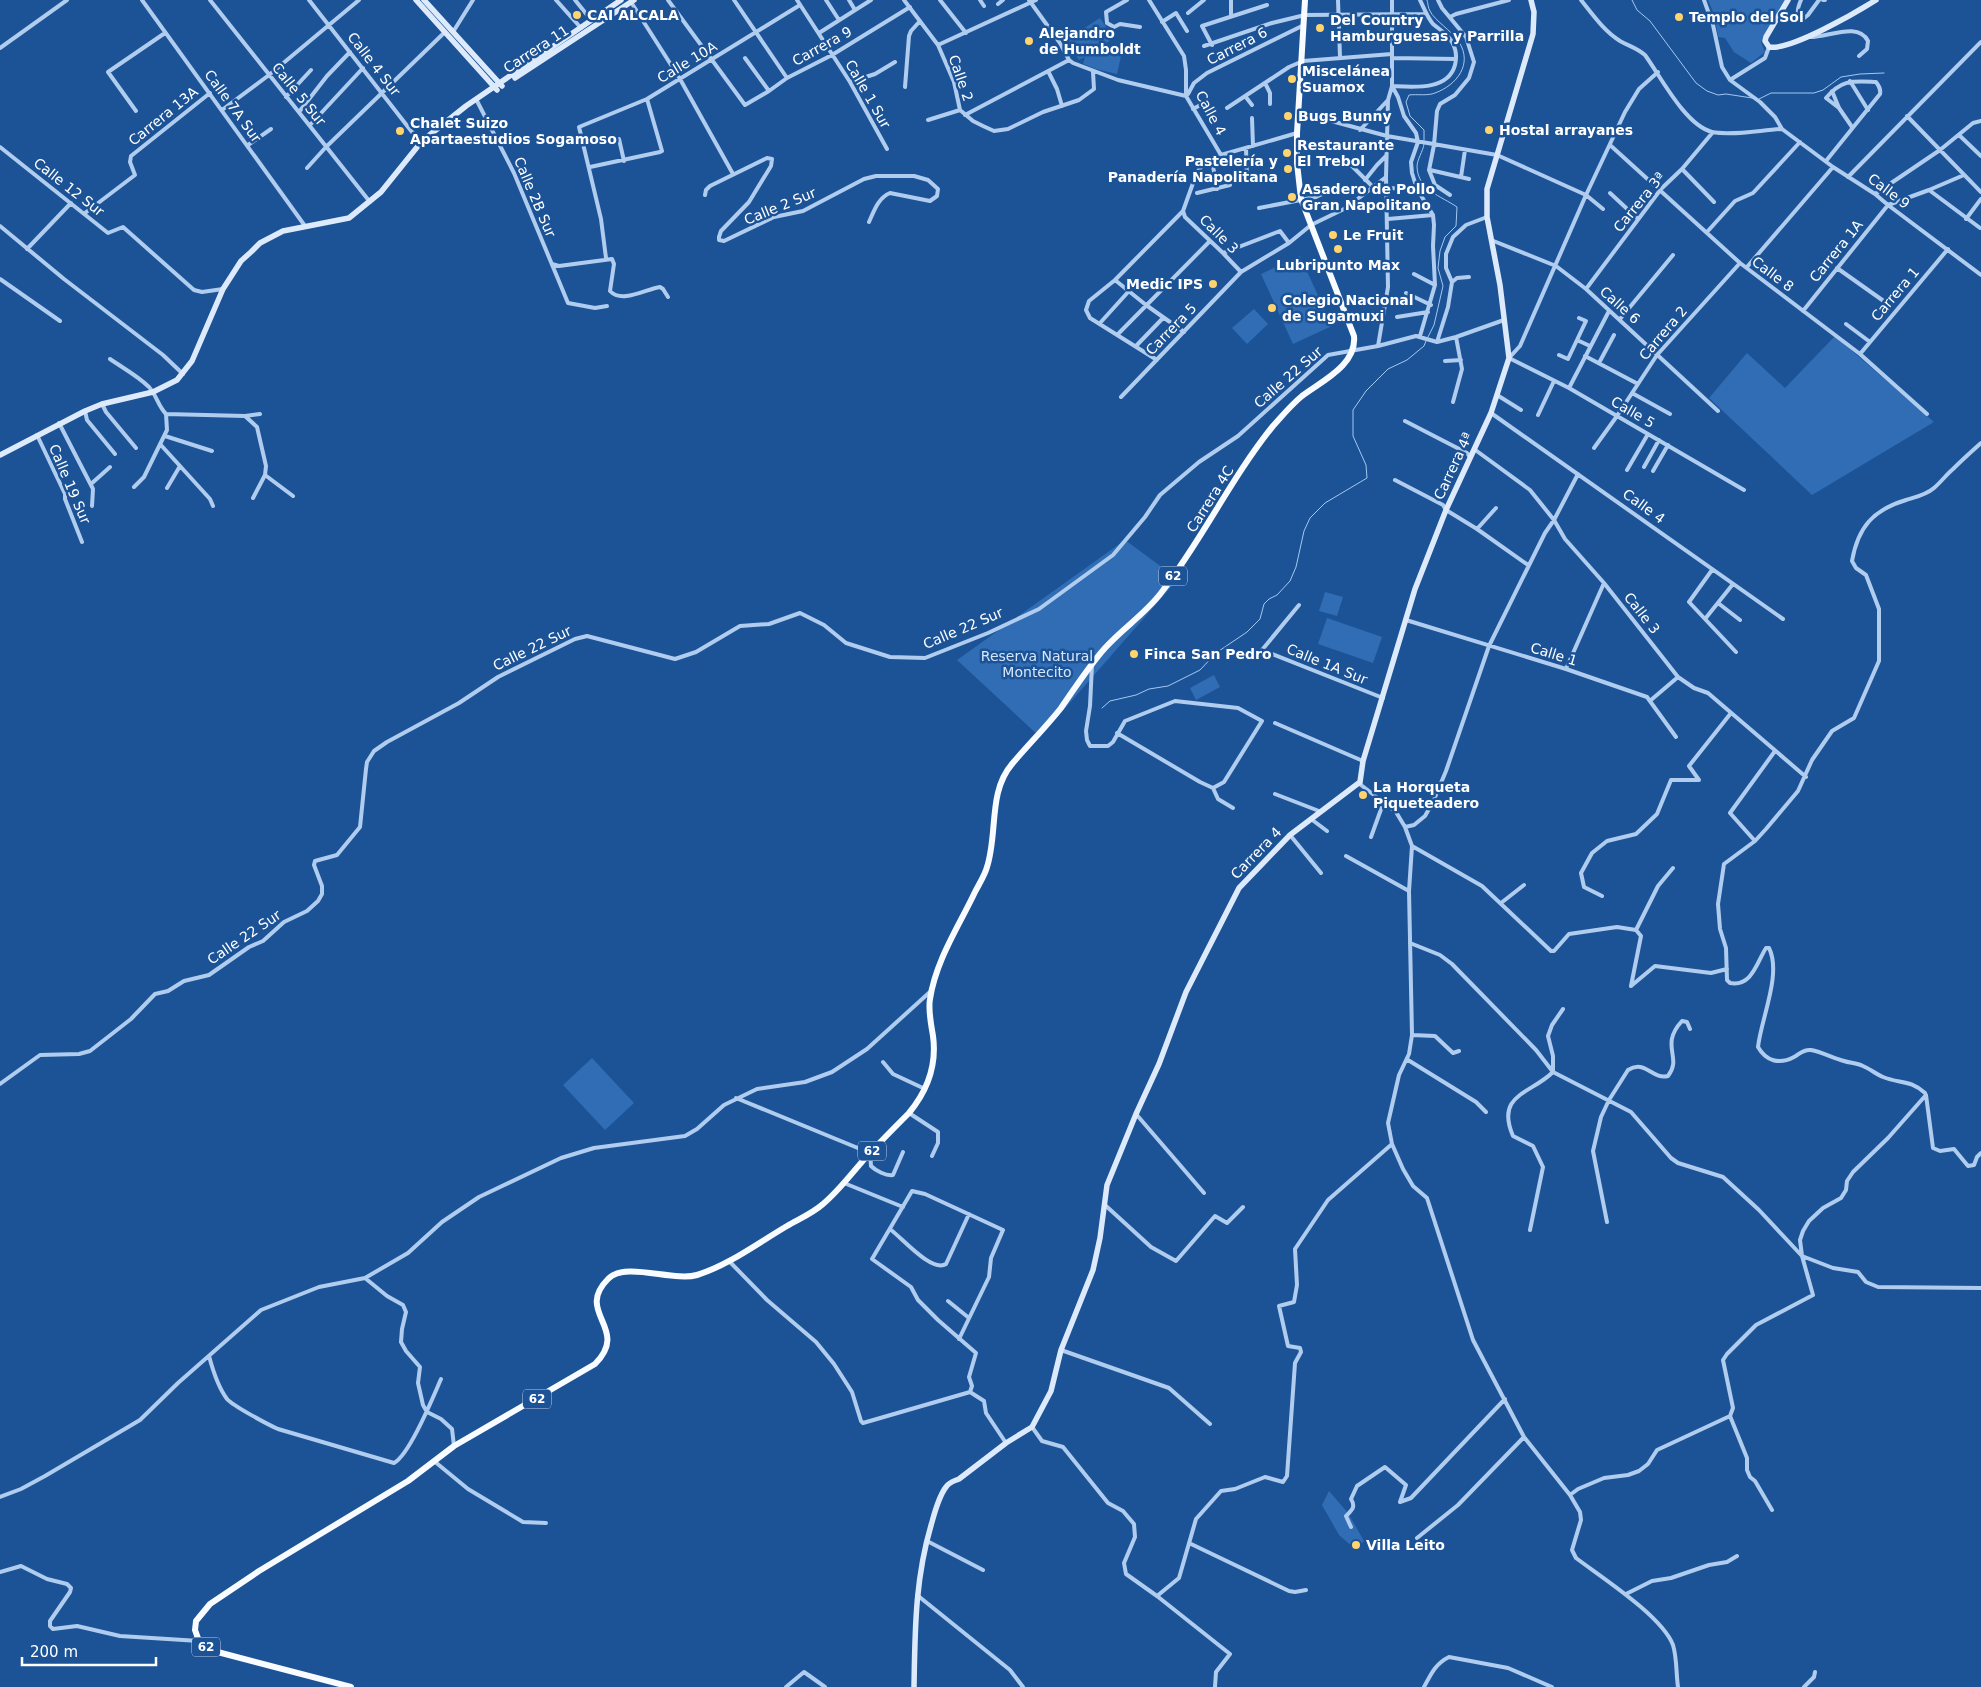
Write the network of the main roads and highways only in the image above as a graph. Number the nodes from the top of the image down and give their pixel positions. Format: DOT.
graph roads {
  1 [pos="1305,0"];
  2 [pos="351,1687"];
  1 -- 2 [label="main road, Carrera 4C / 62"];
}
